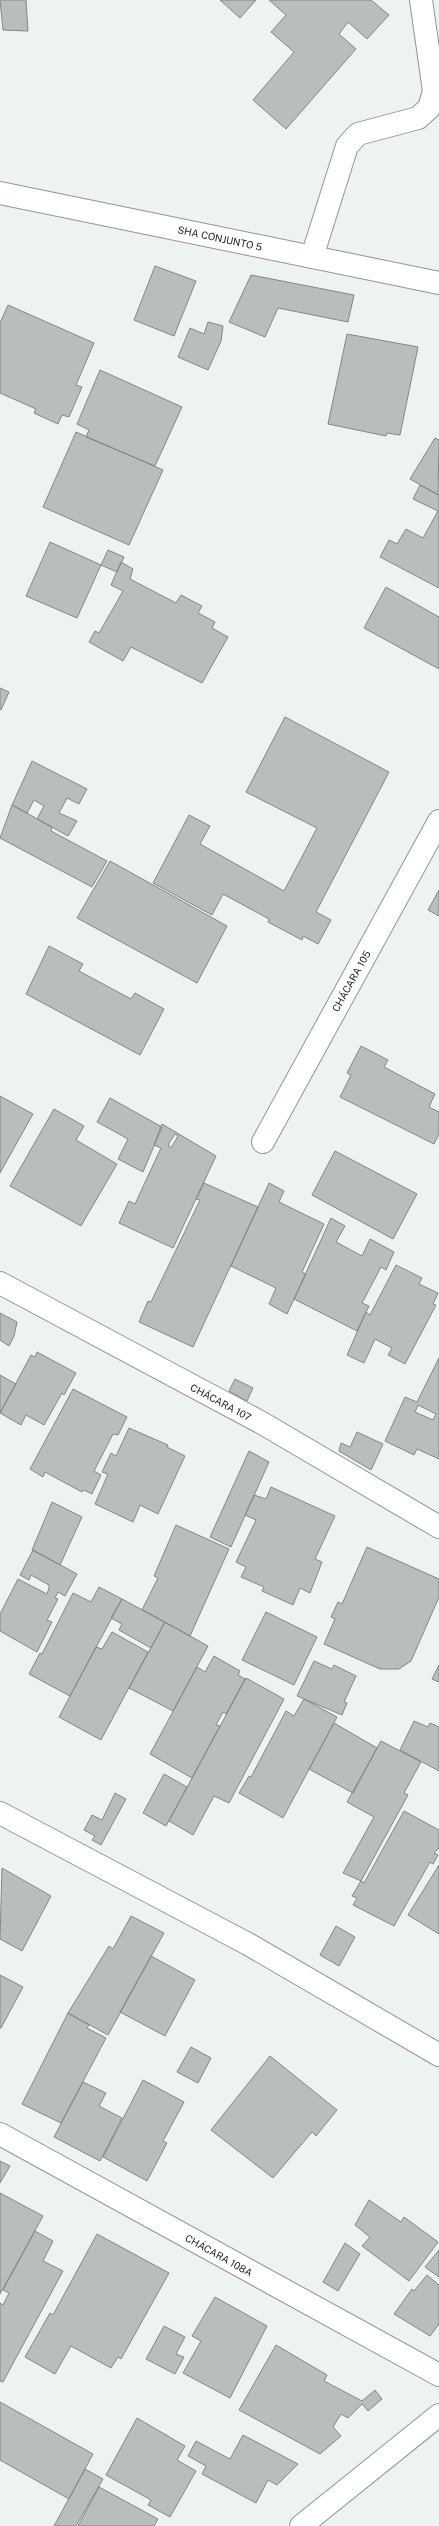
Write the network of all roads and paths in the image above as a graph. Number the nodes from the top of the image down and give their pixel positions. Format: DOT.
graph roads {
  1 [pos="421,0"];
  2 [pos="0,193"];
  3 [pos="312,257"];
  4 [pos="439,283"];
  5 [pos="439,821"];
  6 [pos="263,1142"];
  7 [pos="0,1283"];
  8 [pos="439,1527"];
  9 [pos="0,1813"];
  10 [pos="439,2055"];
  11 [pos="0,2134"];
  12 [pos="439,2376"];
  13 [pos="439,2415"];
  14 [pos="301,2526"];
  1 -- 3 [label="street"];
  2 -- 3 [label="street, SHA CONJUNTO 5"];
  3 -- 4 [label="street, SHA CONJUNTO 5"];
  5 -- 6 [label="street, CHÁCARA 105"];
  7 -- 8 [label="street, CHÁCARA 107"];
  9 -- 10 [label="street"];
  11 -- 12 [label="street, CHÁCARA 108A"];
  13 -- 14 [label="street"];
}
